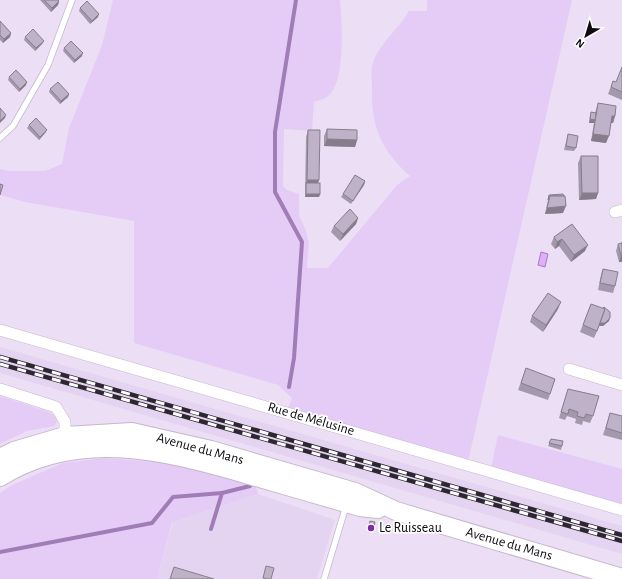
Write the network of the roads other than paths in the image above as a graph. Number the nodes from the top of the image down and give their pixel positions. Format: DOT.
graph roads {
  1 [pos="72,0"];
  2 [pos="0,138"];
  3 [pos="0,330"];
  4 [pos="569,369"];
  5 [pos="622,385"];
  6 [pos="0,389"];
  7 [pos="65,436"];
  8 [pos="0,458"];
  9 [pos="0,477"];
  10 [pos="347,504"];
  11 [pos="622,510"];
  12 [pos="396,511"];
  13 [pos="622,578"];
  14 [pos="324,579"];
  1 -- 2 [label="lane"];
  3 -- 11 [label="street, Rue de Mélusine"];
  4 -- 5 [label="street"];
  6 -- 7 [label="street"];
  7 -- 8 [label="main road, Avenue du Mans"];
  7 -- 12 [label="main road, Avenue du Mans"];
  9 -- 10 [label="main road, Avenue du Mans"];
  10 -- 12 [label="main road, Avenue du Mans"];
  10 -- 14 [label="lane"];
  12 -- 13 [label="main road, Avenue du Mans"];
}
